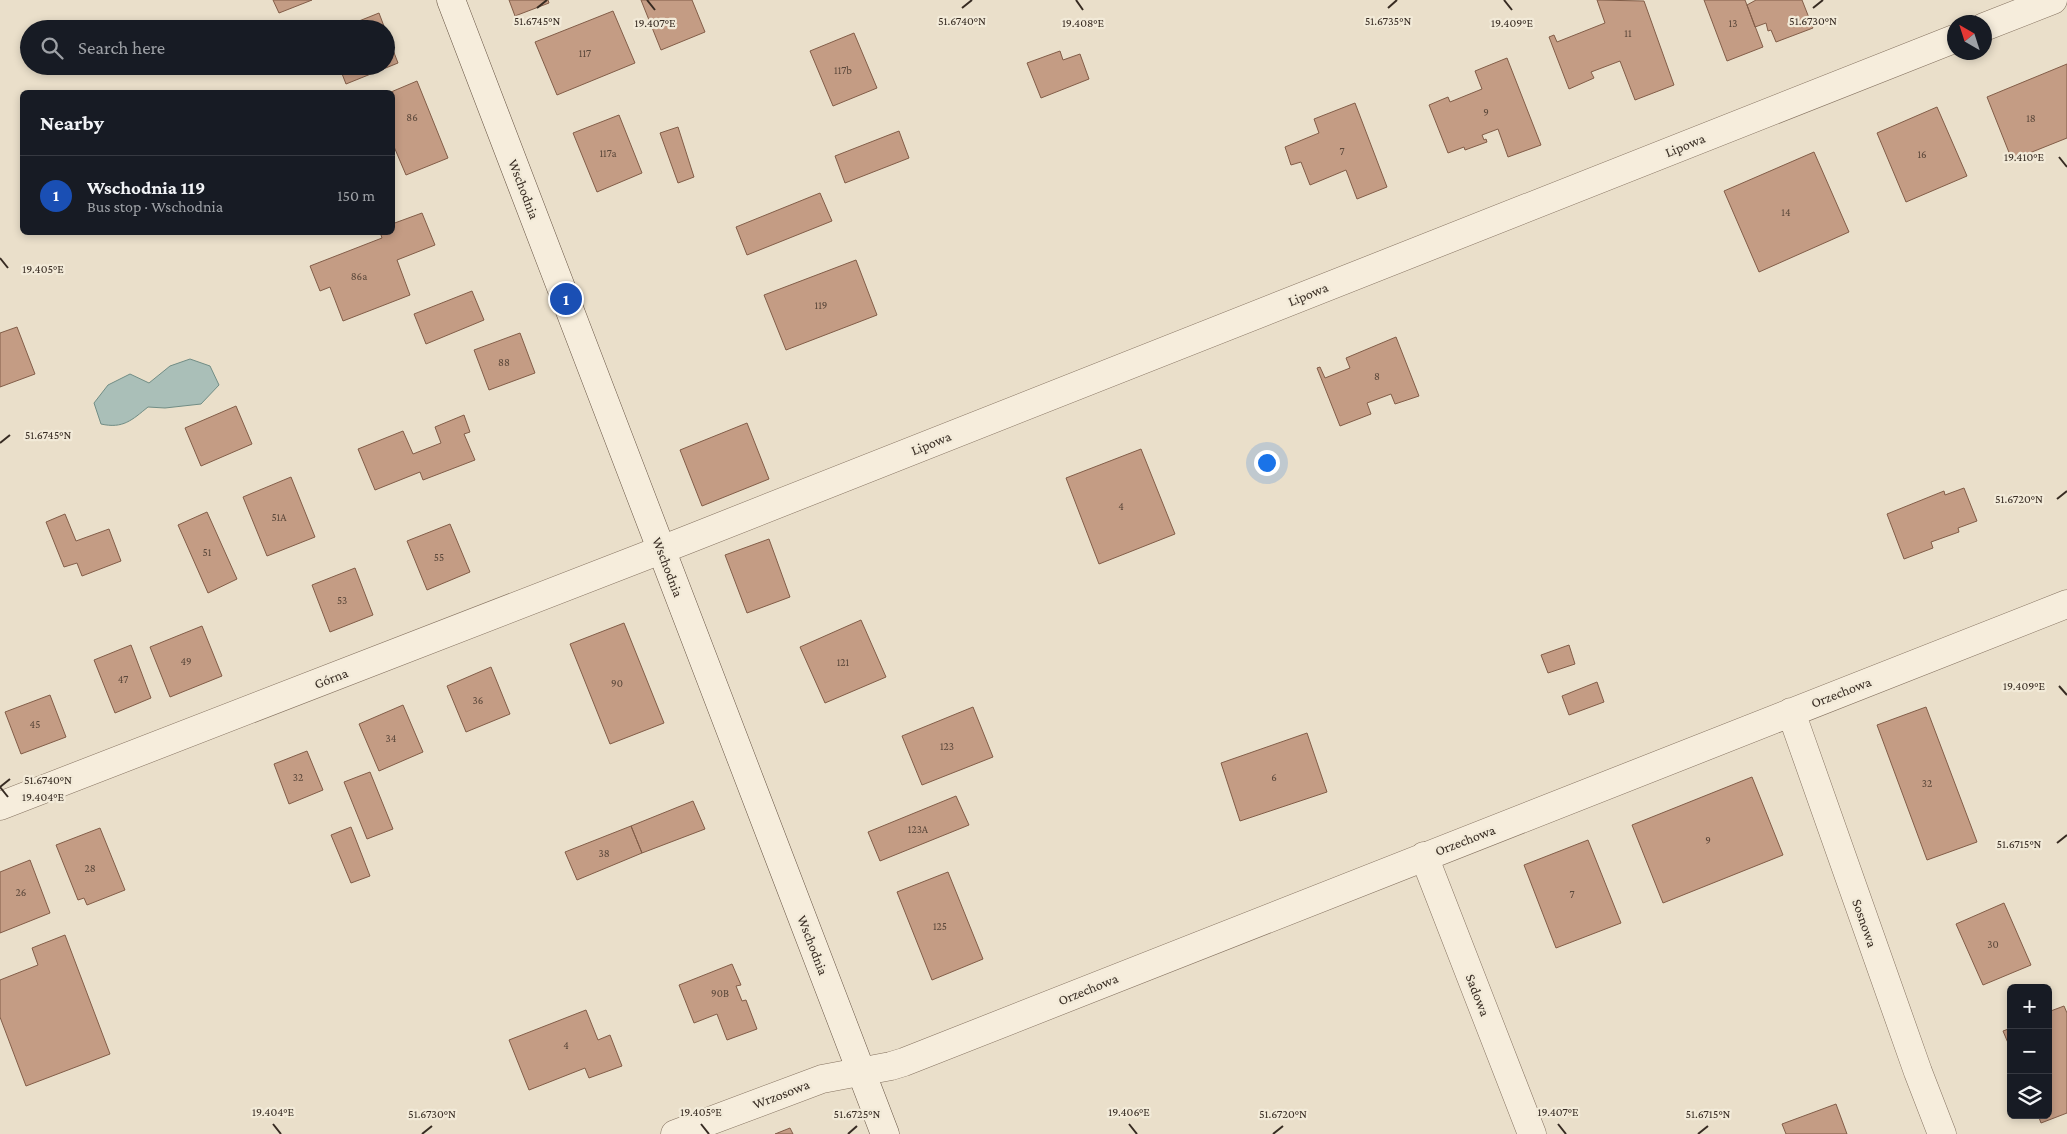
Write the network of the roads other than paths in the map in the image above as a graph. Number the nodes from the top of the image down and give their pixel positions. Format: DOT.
graph roads {
  1 [pos="452,0"];
  2 [pos="2053,0"];
  3 [pos="1992,24"];
  4 [pos="1947,42"];
  5 [pos="662,550"];
  6 [pos="2067,604"];
  7 [pos="1791,712"];
  8 [pos="0,806"];
  9 [pos="1424,856"];
  10 [pos="861,1071"];
  11 [pos="675,1134"];
  12 [pos="885,1134"];
  13 [pos="1532,1134"];
  14 [pos="1942,1134"];
  1 -- 5 [label="street, Wschodnia"];
  2 -- 3 [label="street"];
  4 -- 5 [label="street, Lipowa"];
  5 -- 8 [label="street, Górna"];
  5 -- 10 [label="street, Wschodnia"];
  6 -- 7 [label="street, Orzechowa"];
  7 -- 9 [label="street, Orzechowa"];
  7 -- 14 [label="street, Sosnowa"];
  9 -- 10 [label="street, Orzechowa"];
  9 -- 13 [label="street, Sadowa"];
  10 -- 11 [label="street, Wrzosowa"];
  10 -- 12 [label="street, Wschodnia"];
}
